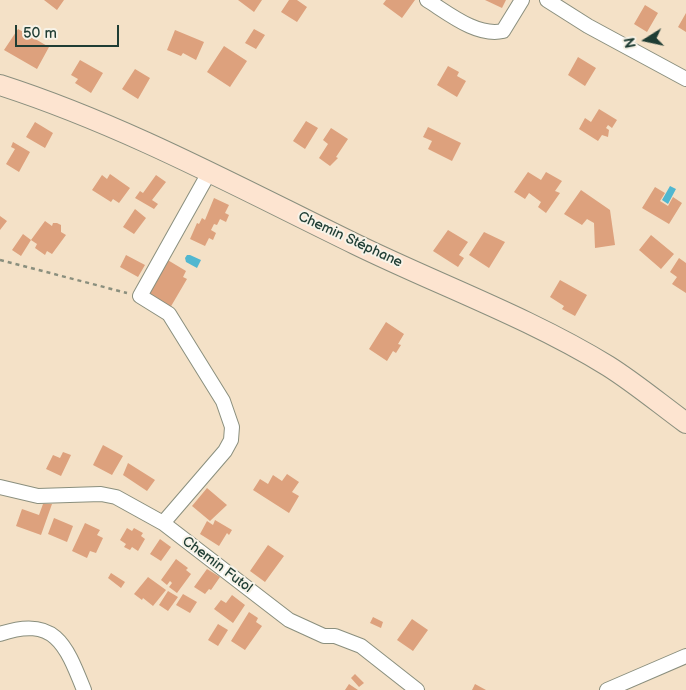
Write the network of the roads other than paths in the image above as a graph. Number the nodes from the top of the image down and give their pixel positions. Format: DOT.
graph roads {
  1 [pos="427,0"];
  2 [pos="522,0"];
  3 [pos="547,0"];
  4 [pos="686,79"];
  5 [pos="0,85"];
  6 [pos="210,171"];
  7 [pos="686,423"];
  8 [pos="0,487"];
  9 [pos="163,523"];
  10 [pos="0,634"];
  11 [pos="686,656"];
  12 [pos="84,690"];
  13 [pos="417,690"];
  14 [pos="607,690"];
  1 -- 2 [label="street"];
  3 -- 4 [label="street"];
  5 -- 6 [label="main road, Chemin Stéphane"];
  6 -- 7 [label="main road, Chemin Stéphane"];
  6 -- 9 [label="street"];
  8 -- 9 [label="street, Chemin Futol"];
  9 -- 13 [label="street, Chemin Futol"];
  10 -- 12 [label="street"];
  11 -- 14 [label="street"];
}
